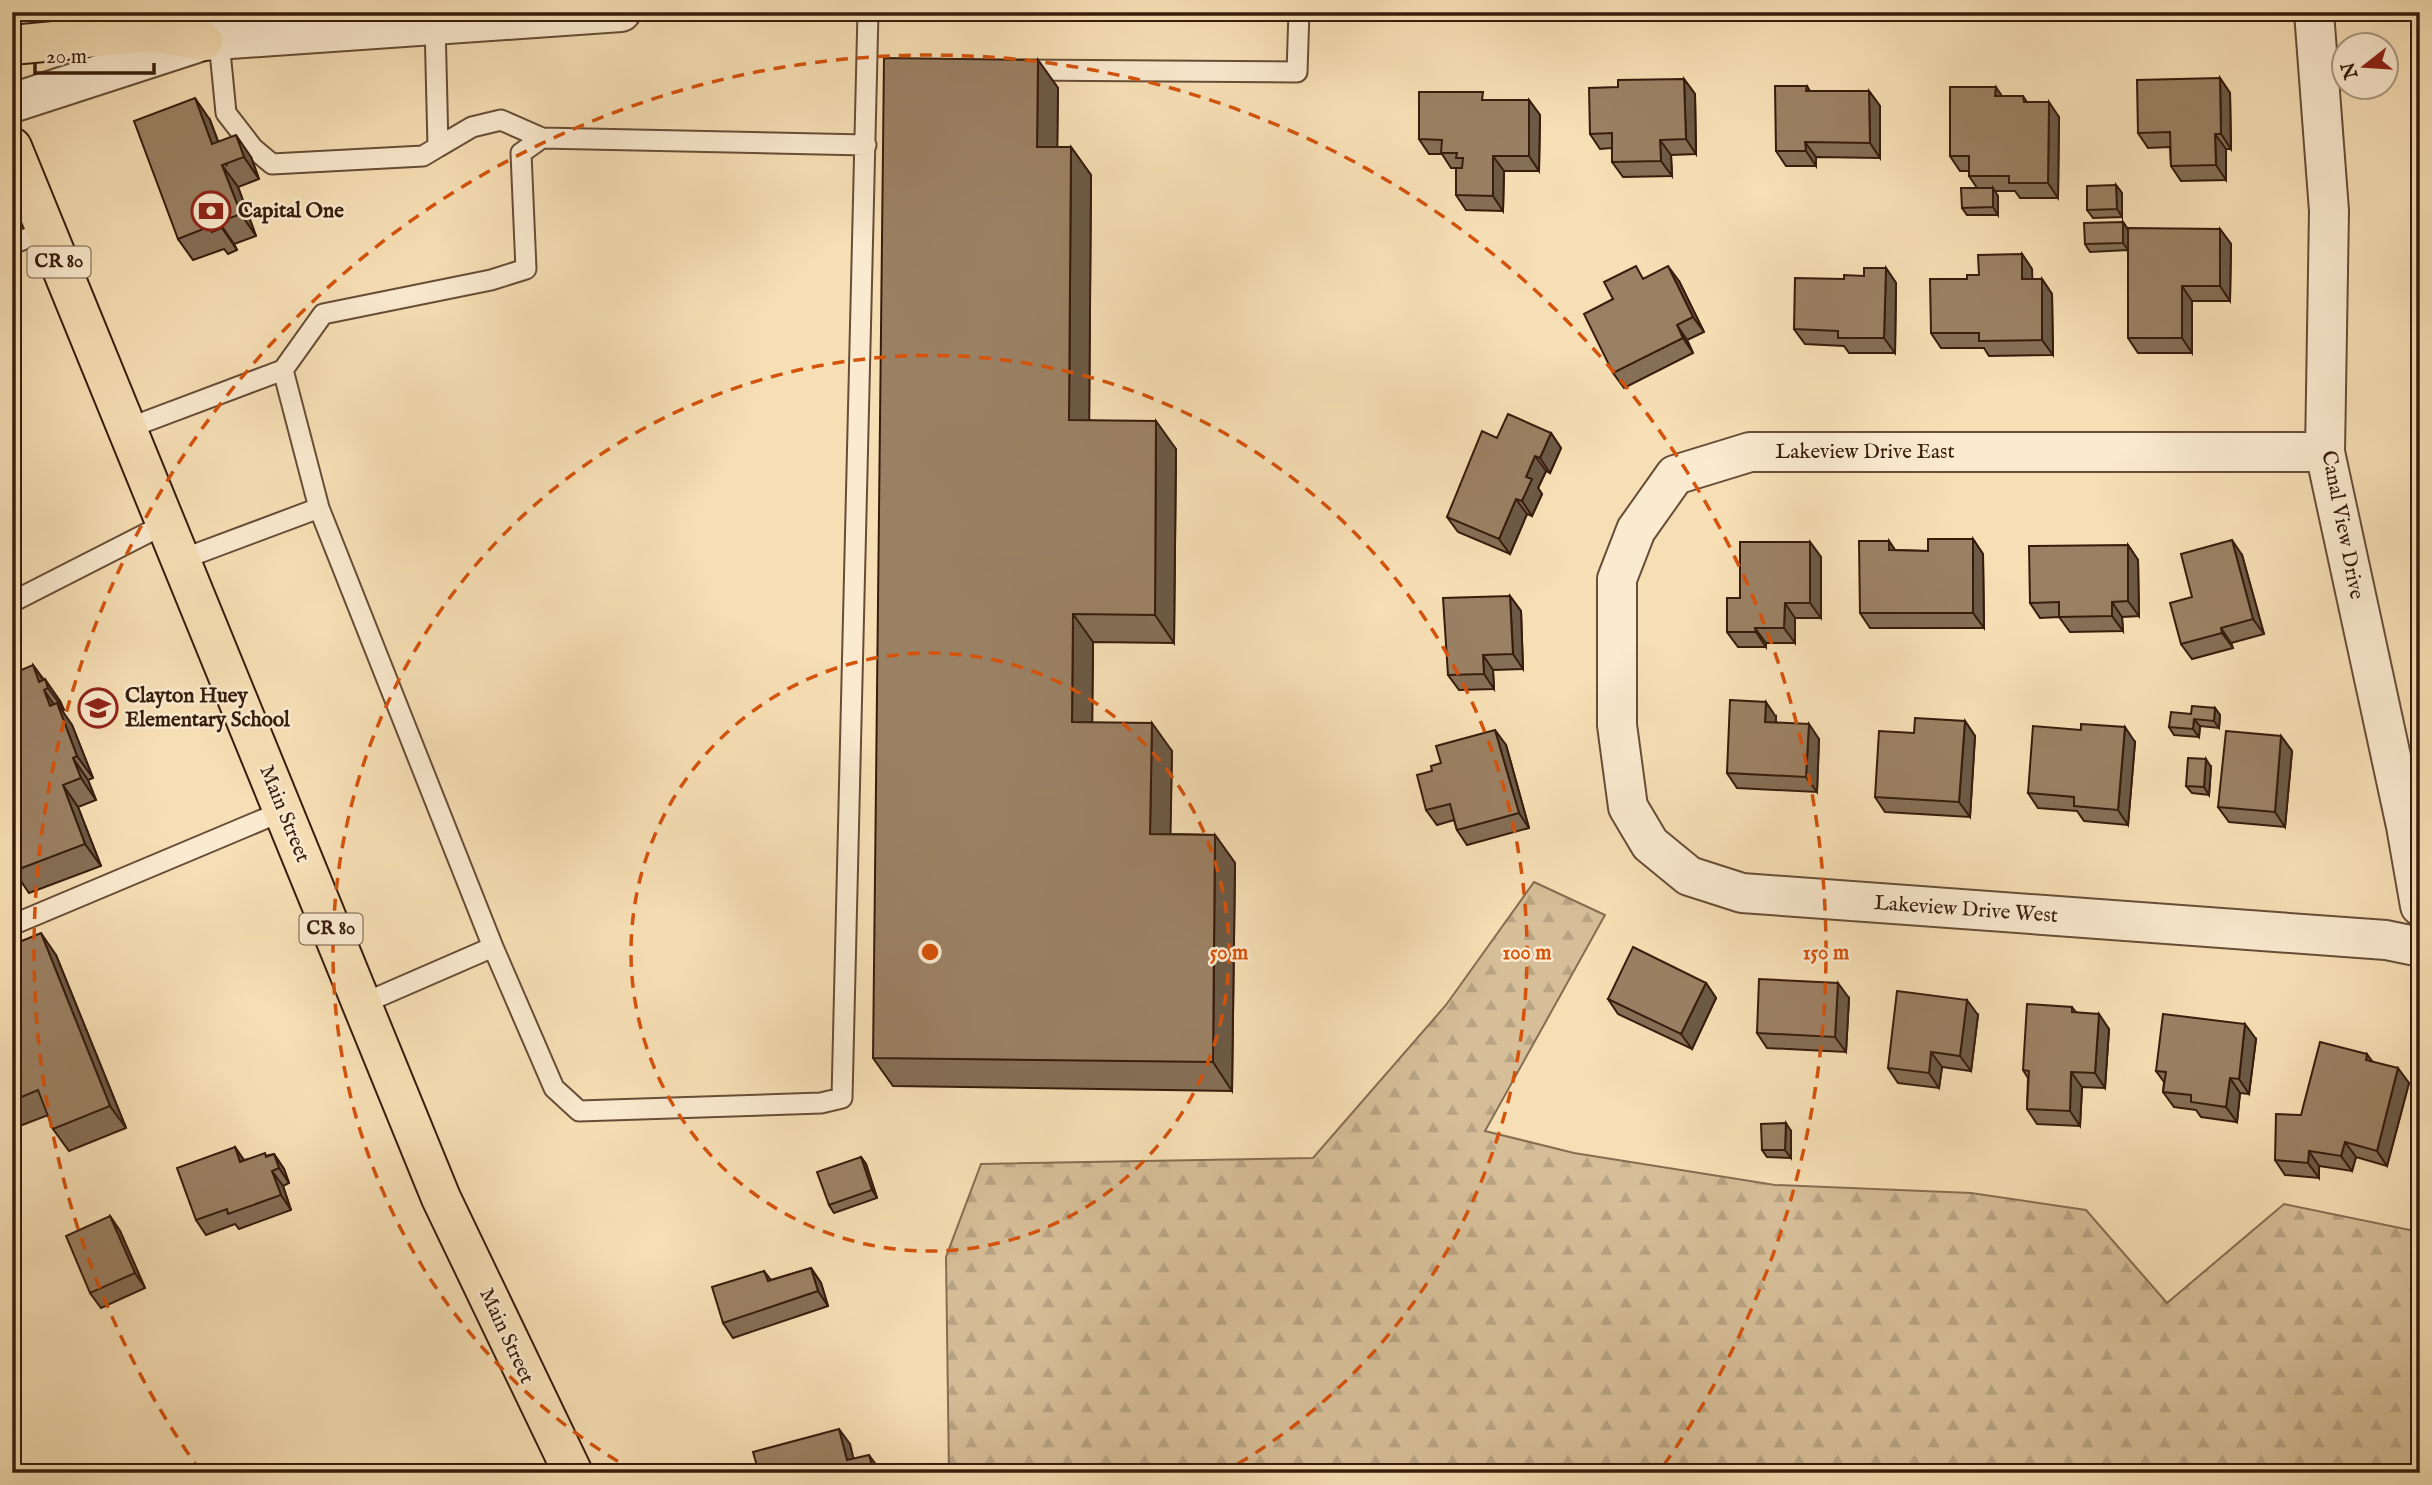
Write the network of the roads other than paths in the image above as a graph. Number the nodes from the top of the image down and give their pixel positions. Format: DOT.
graph roads {
  1 [pos="621,12"];
  2 [pos="868,12"];
  3 [pos="1299,12"];
  4 [pos="2314,12"];
  5 [pos="504,16"];
  6 [pos="435,23"];
  7 [pos="211,41"];
  8 [pos="12,44"];
  9 [pos="1006,70"];
  10 [pos="12,103"];
  11 [pos="542,138"];
  12 [pos="866,145"];
  13 [pos="438,147"];
  14 [pos="16,170"];
  15 [pos="29,238"];
  16 [pos="283,370"];
  17 [pos="126,429"];
  18 [pos="2325,452"];
  19 [pos="319,508"];
  20 [pos="165,524"];
  21 [pos="180,561"];
  22 [pos="12,602"];
  23 [pos="1617,725"];
  24 [pos="283,811"];
  25 [pos="2420,906"];
  26 [pos="12,925"];
  27 [pos="493,947"];
  28 [pos="2420,947"];
  29 [pos="362,1004"];
  30 [pos="573,1473"];
  1 -- 5 [label="street"];
  2 -- 12 [label="lane"];
  3 -- 9 [label="lane"];
  4 -- 18 [label="street, Canal View Drive"];
  5 -- 6 [label="street"];
  6 -- 7 [label="street"];
  6 -- 13 [label="lane"];
  7 -- 8 [label="main road"];
  7 -- 10 [label="street"];
  7 -- 13 [label="lane"];
  11 -- 12 [label="lane"];
  11 -- 13 [label="lane"];
  11 -- 16 [label="lane"];
  12 -- 27 [label="lane"];
  14 -- 15 [label="main road, Main Street / CR 80"];
  15 -- 17 [label="main road, Main Street / CR 80"];
  16 -- 17 [label="lane"];
  16 -- 19 [label="lane"];
  17 -- 20 [label="main road, Main Street / CR 80"];
  18 -- 23 [label="street, Lakeview Drive East"];
  18 -- 25 [label="street, Canal View Drive"];
  19 -- 21 [label="lane"];
  19 -- 27 [label="lane"];
  20 -- 21 [label="main road, Main Street / CR 80"];
  20 -- 22 [label="lane"];
  21 -- 24 [label="main road, Main Street / CR 80"];
  23 -- 28 [label="street, Lakeview Drive West"];
  24 -- 26 [label="lane"];
  24 -- 29 [label="main road, Main Street / CR 80"];
  27 -- 29 [label="lane"];
  29 -- 30 [label="main road, Main Street / CR 80"];
}
